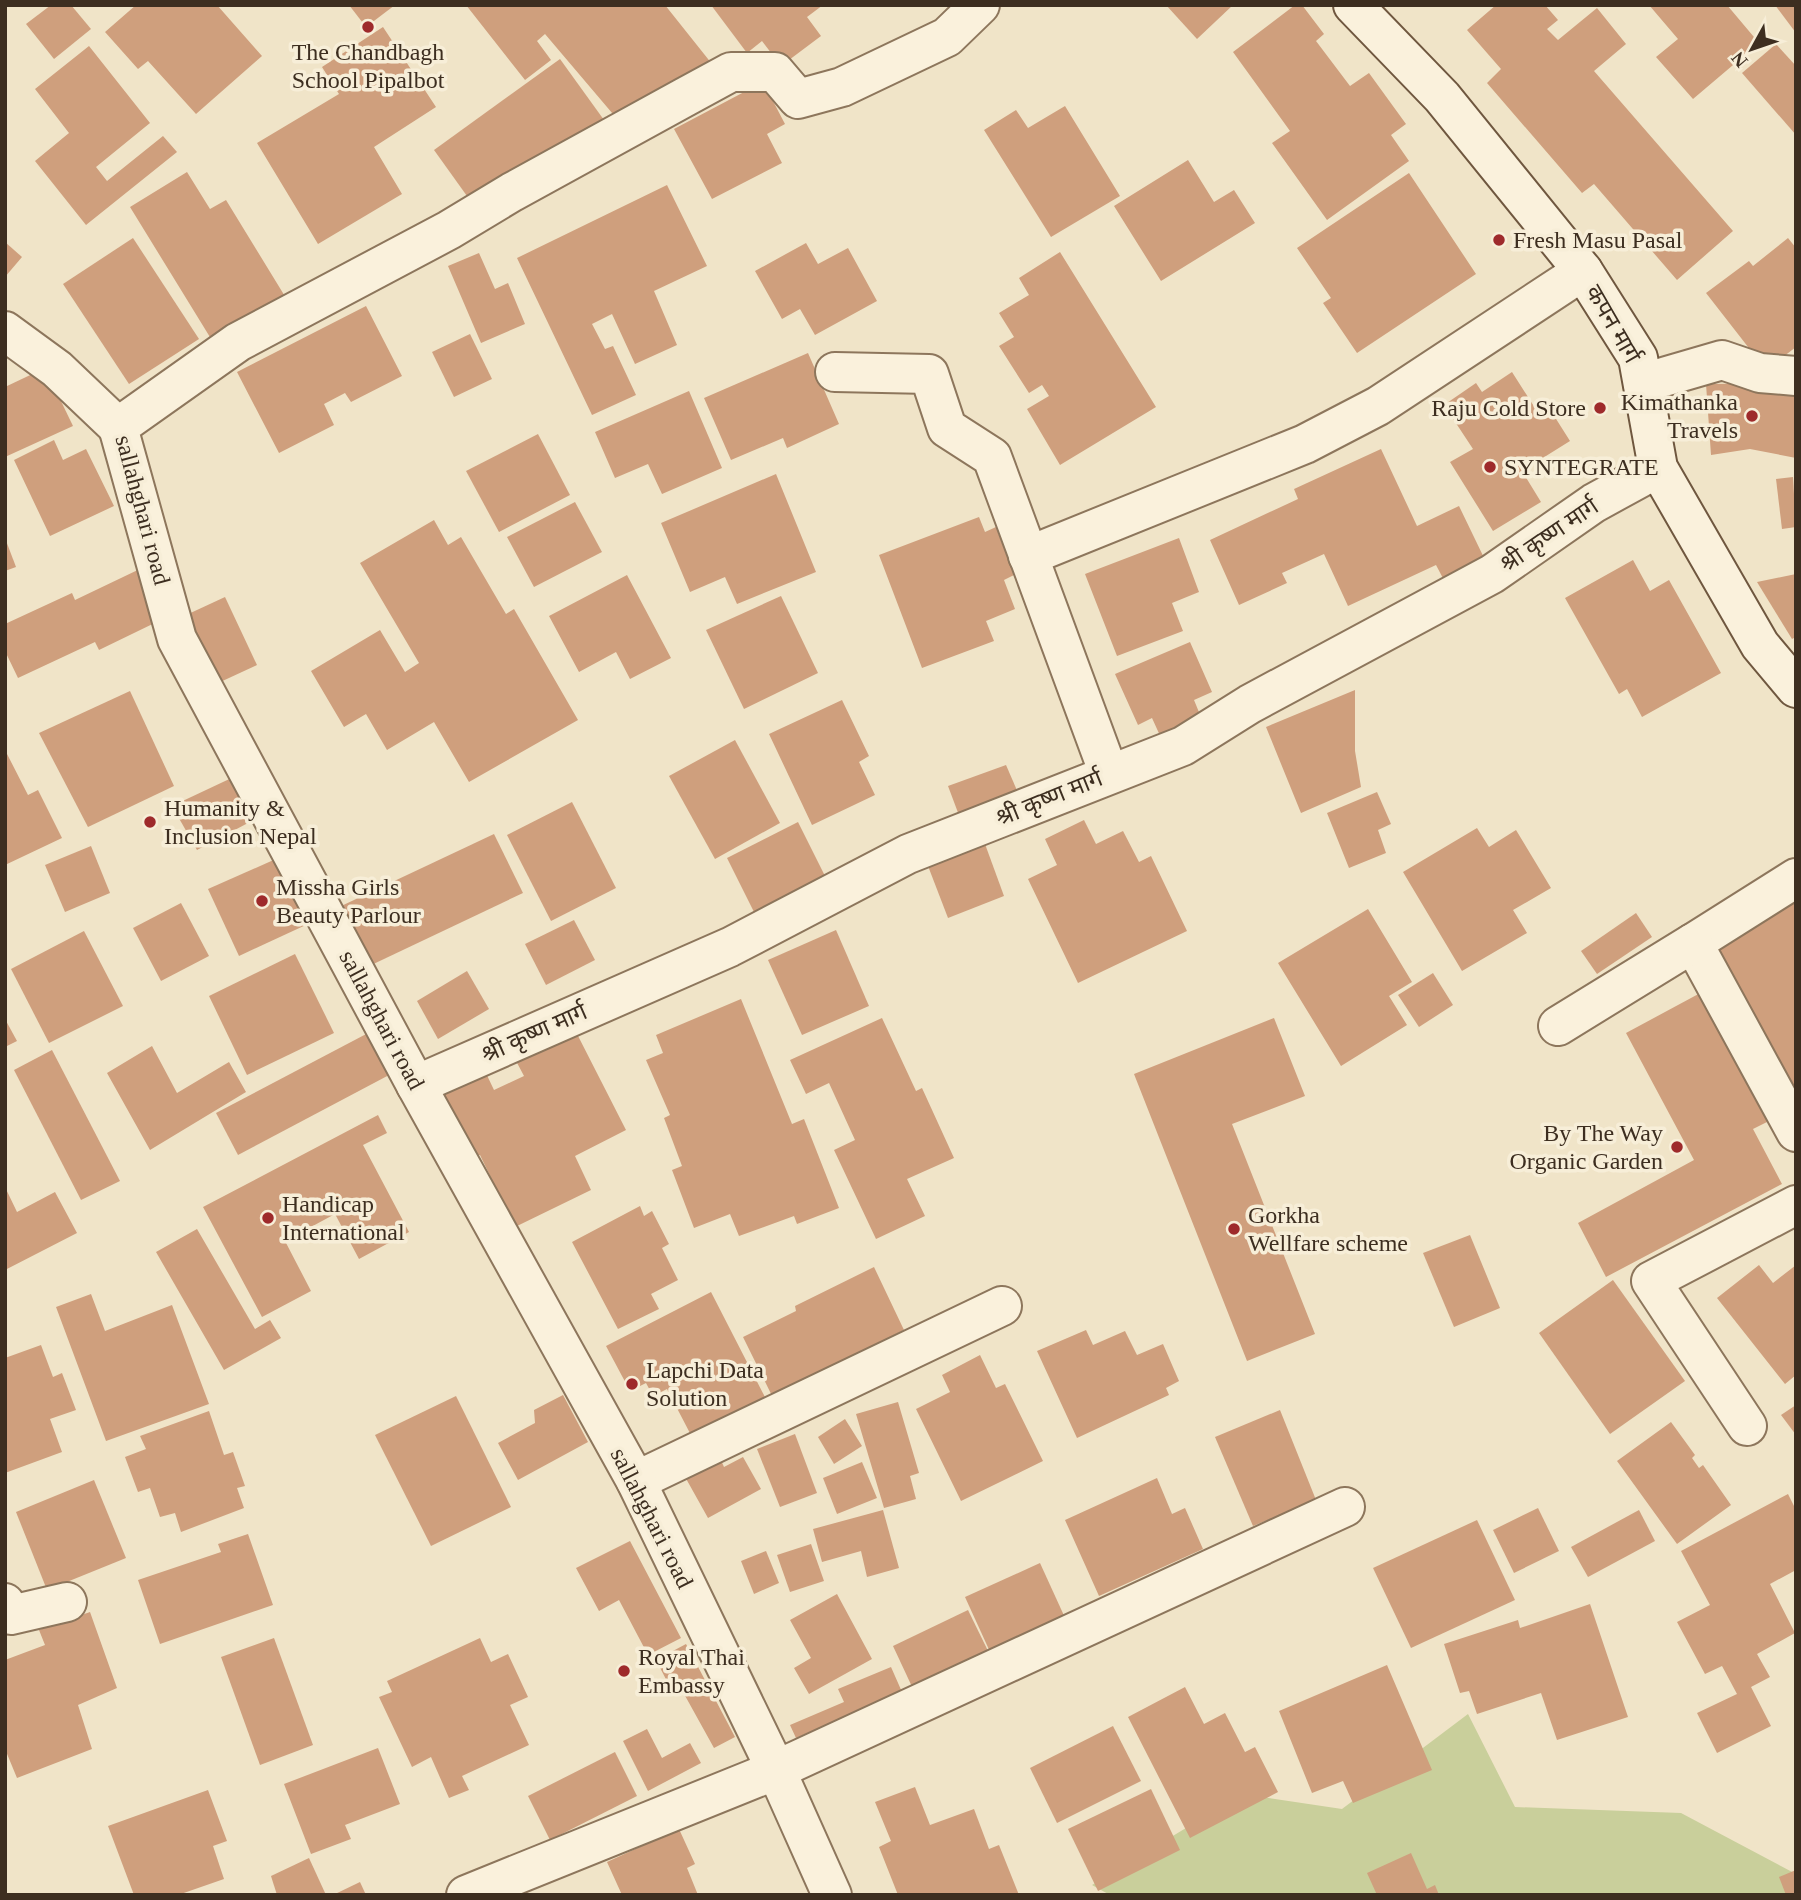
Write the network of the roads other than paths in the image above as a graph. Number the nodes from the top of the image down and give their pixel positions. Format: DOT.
graph roads {
  1 [pos="980,5"];
  2 [pos="1369,10"];
  3 [pos="1583,271"];
  4 [pos="5,331"];
  5 [pos="835,372"];
  6 [pos="1796,376"];
  7 [pos="1643,383"];
  8 [pos="118,427"];
  9 [pos="1658,468"];
  10 [pos="1028,556"];
  11 [pos="1796,688"];
  12 [pos="1109,774"];
  13 [pos="1796,878"];
  14 [pos="1693,943"];
  15 [pos="1558,1026"];
  16 [pos="416,1086"];
  17 [pos="1796,1132"];
  18 [pos="1796,1205"];
  19 [pos="1002,1306"];
  20 [pos="1747,1426"];
  21 [pos="636,1481"];
  22 [pos="1345,1507"];
  23 [pos="5,1602"];
  24 [pos="67,1602"];
  25 [pos="776,1770"];
  26 [pos="466,1895"];
  27 [pos="832,1895"];
  1 -- 8 [label="street, sallahghari road"];
  2 -- 3 [label="street, कपन मार्ग"];
  3 -- 7 [label="street, कपन मार्ग"];
  3 -- 10 [label="street"];
  4 -- 8 [label="street"];
  5 -- 10 [label="street"];
  6 -- 7 [label="street"];
  7 -- 9 [label="street, कपन मार्ग"];
  8 -- 16 [label="street, sallahghari road"];
  9 -- 11 [label="street, कपन मार्ग"];
  9 -- 12 [label="street, श्री कृष्ण मार्ग"];
  10 -- 12 [label="street"];
  12 -- 16 [label="street, श्री कृष्ण मार्ग"];
  13 -- 14 [label="street"];
  14 -- 15 [label="street"];
  14 -- 17 [label="street"];
  16 -- 21 [label="street, sallahghari road"];
  18 -- 20 [label="street"];
  19 -- 21 [label="street"];
  21 -- 25 [label="street, sallahghari road"];
  22 -- 25 [label="street"];
  23 -- 24 [label="street"];
  25 -- 26 [label="street"];
  25 -- 27 [label="street, sallahghari road"];
}
